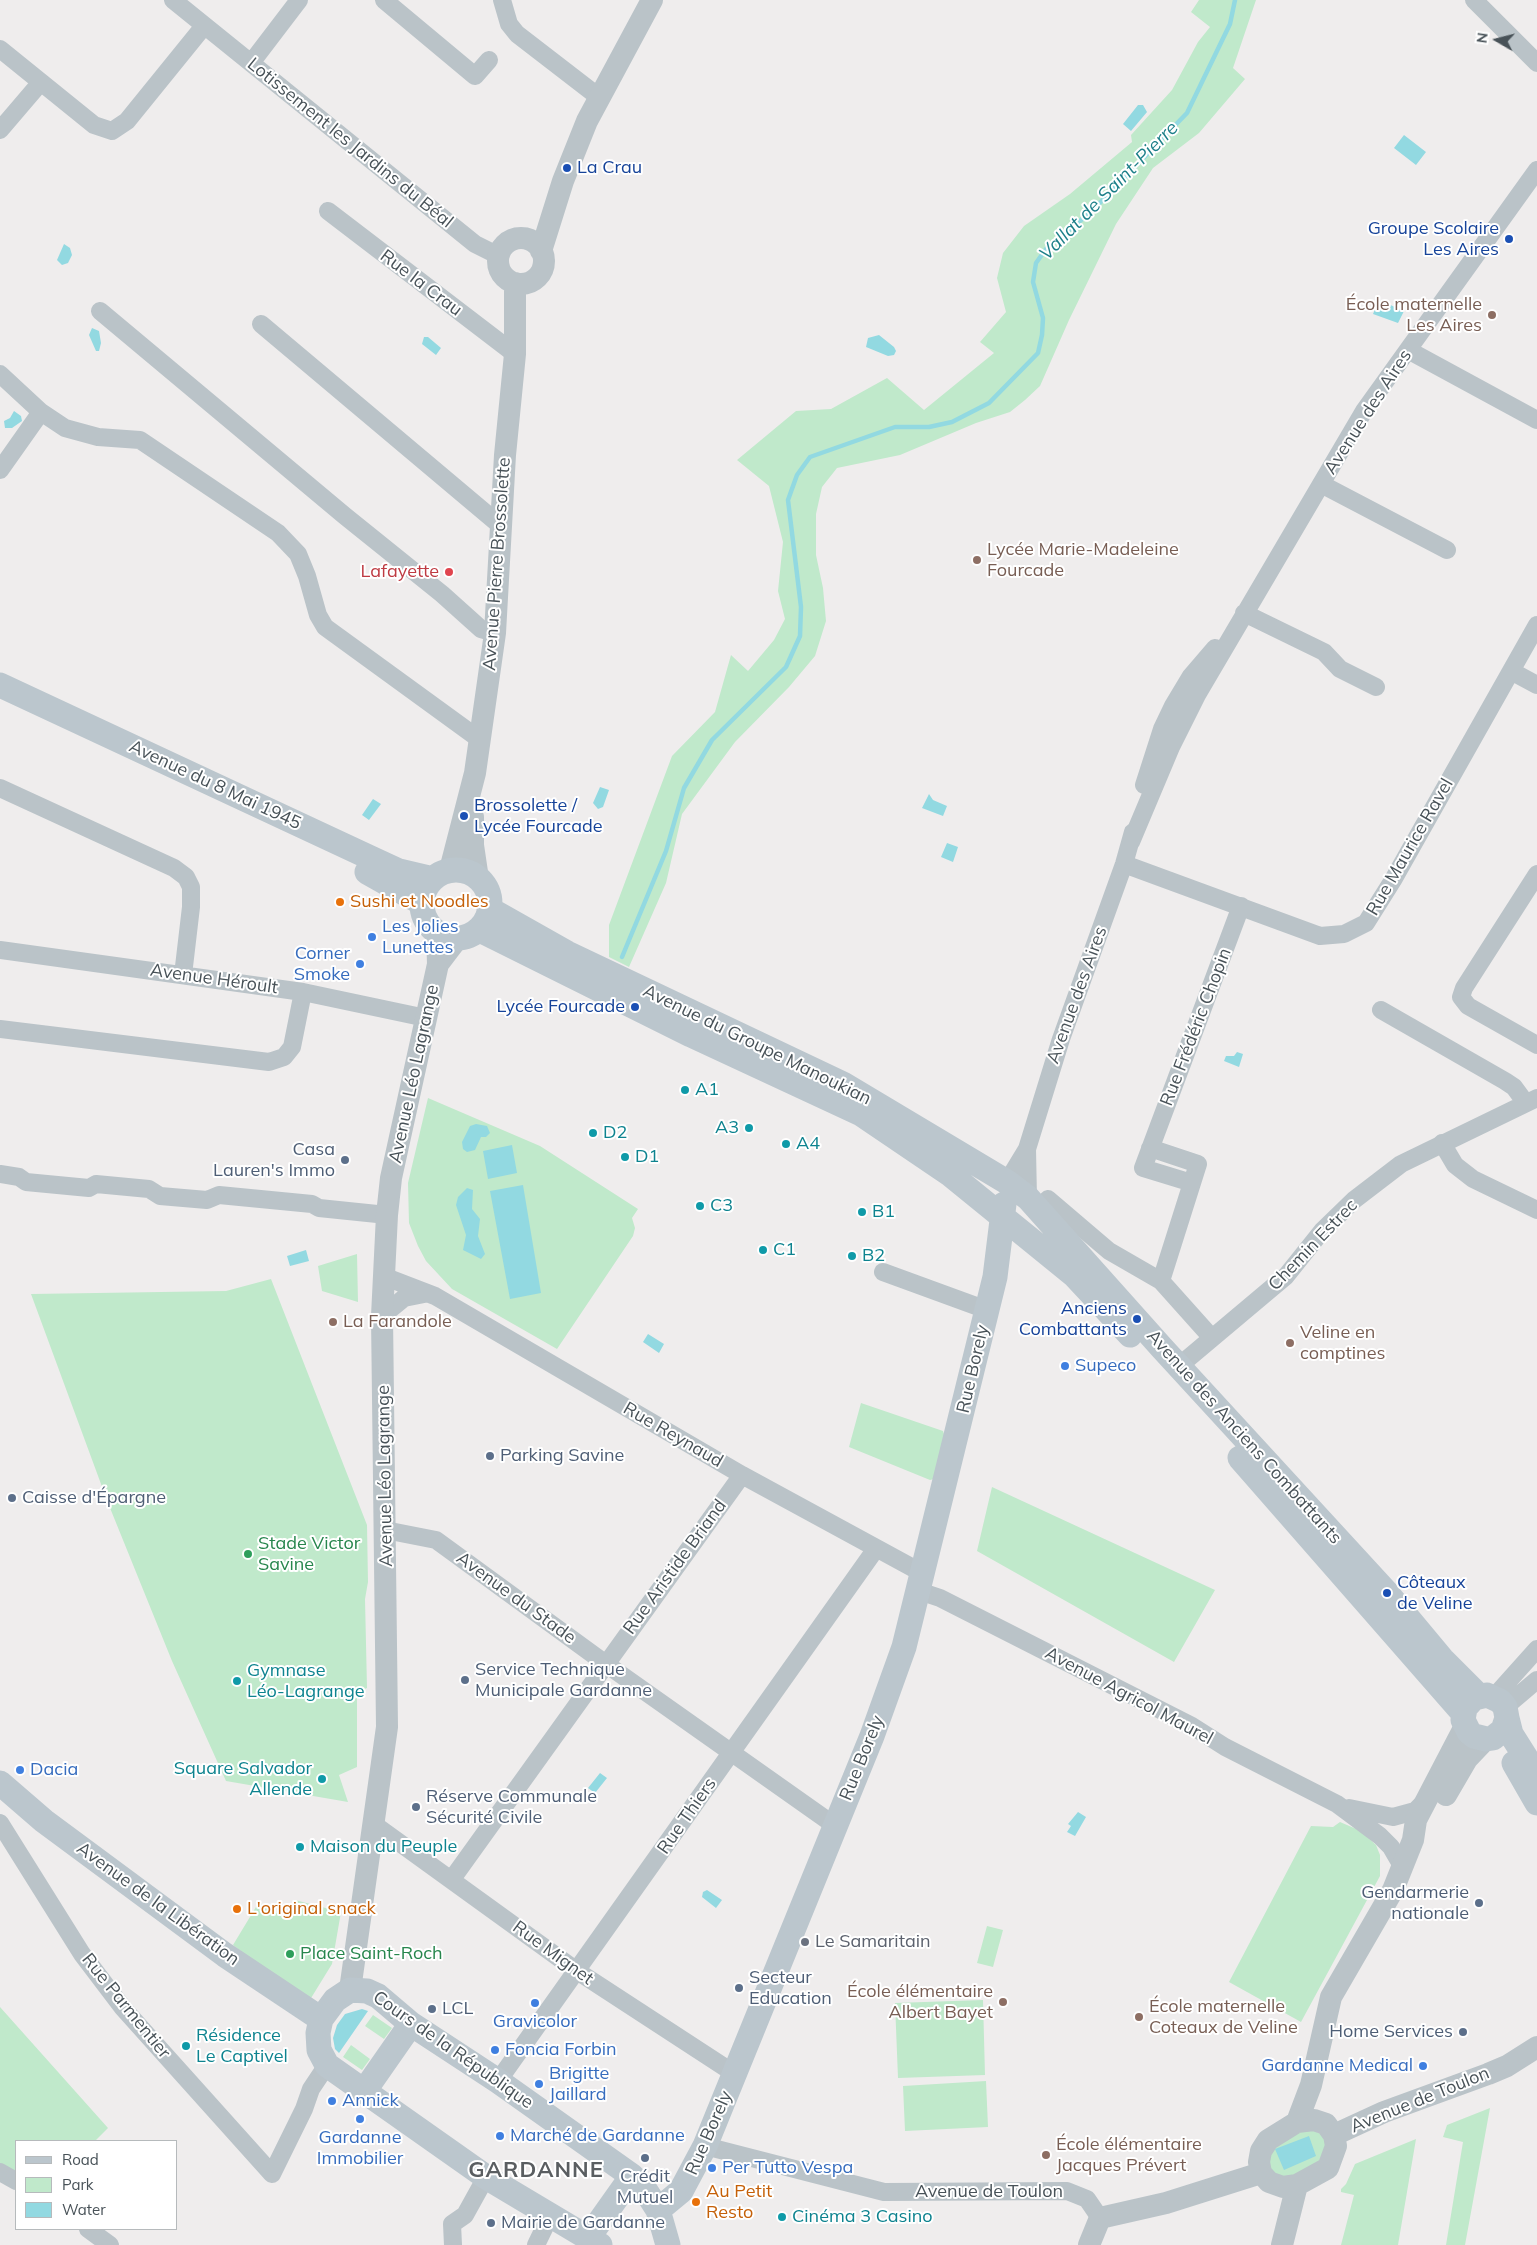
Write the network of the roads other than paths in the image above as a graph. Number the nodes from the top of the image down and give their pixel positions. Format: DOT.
graph roads {
  1 [pos="173,0"];
  2 [pos="299,0"];
  3 [pos="384,0"];
  4 [pos="502,0"];
  5 [pos="652,0"];
  6 [pos="1474,0"];
  7 [pos="204,26"];
  8 [pos="0,49"];
  9 [pos="488,60"];
  10 [pos="251,63"];
  11 [pos="1537,63"];
  12 [pos="41,82"];
  13 [pos="600,98"];
  14 [pos="0,130"];
  15 [pos="1537,170"];
  16 [pos="328,211"];
  17 [pos="533,245"];
  18 [pos="498,256"];
  19 [pos="523,282"];
  20 [pos="100,310"];
  21 [pos="261,324"];
  22 [pos="1408,350"];
  23 [pos="515,354"];
  24 [pos="0,374"];
  25 [pos="41,412"];
  26 [pos="1537,420"];
  27 [pos="0,470"];
  28 [pos="1321,484"];
  29 [pos="501,526"];
  30 [pos="1447,550"];
  31 [pos="1244,613"];
  32 [pos="1537,625"];
  33 [pos="495,633"];
  34 [pos="1511,672"];
  35 [pos="0,685"];
  36 [pos="1537,685"];
  37 [pos="1376,687"];
  38 [pos="0,700"];
  39 [pos="62,722"];
  40 [pos="479,739"];
  41 [pos="475,773"];
  42 [pos="0,788"];
  43 [pos="225,798"];
  44 [pos="1124,864"];
  45 [pos="1537,874"];
  46 [pos="441,875"];
  47 [pos="478,879"];
  48 [pos="422,903"];
  49 [pos="1241,906"];
  50 [pos="485,920"];
  51 [pos="447,936"];
  52 [pos="0,950"];
  53 [pos="183,974"];
  54 [pos="303,992"];
  55 [pos="1381,1010"];
  56 [pos="426,1018"];
  57 [pos="0,1029"];
  58 [pos="1537,1045"];
  59 [pos="1531,1100"];
  60 [pos="1442,1144"];
  61 [pos="0,1174"];
  62 [pos="962,1184"];
  63 [pos="1028,1189"];
  64 [pos="1537,1210"];
  65 [pos="387,1215"];
  66 [pos="1008,1229"];
  67 [pos="1059,1232"];
  68 [pos="883,1272"];
  69 [pos="1162,1275"];
  70 [pos="383,1276"];
  71 [pos="424,1294"];
  72 [pos="987,1310"];
  73 [pos="382,1316"];
  74 [pos="1212,1338"];
  75 [pos="1178,1366"];
  76 [pos="742,1475"];
  77 [pos="385,1530"];
  78 [pos="875,1550"];
  79 [pos="922,1583"];
  80 [pos="1537,1649"];
  81 [pos="606,1664"];
  82 [pos="1537,1680"];
  83 [pos="1486,1710"];
  84 [pos="1490,1738"];
  85 [pos="732,1752"];
  86 [pos="1537,1775"];
  87 [pos="0,1783"];
  88 [pos="1424,1802"];
  89 [pos="1537,1803"];
  90 [pos="1337,1804"];
  91 [pos="0,1823"];
  92 [pos="375,1825"];
  93 [pos="834,1825"];
  94 [pos="1414,1840"];
  95 [pos="1402,1866"];
  96 [pos="452,1879"];
  97 [pos="576,1971"];
  98 [pos="350,1990"];
  99 [pos="321,2019"];
  100 [pos="412,2024"];
  101 [pos="1537,2047"];
  102 [pos="1537,2064"];
  103 [pos="327,2065"];
  104 [pos="1507,2066"];
  105 [pos="735,2074"];
  106 [pos="498,2081"];
  107 [pos="365,2090"];
  108 [pos="1297,2122"];
  109 [pos="1334,2135"];
  110 [pos="705,2146"];
  111 [pos="0,2172"];
  112 [pos="1261,2173"];
  113 [pos="632,2176"];
  114 [pos="486,2177"];
  115 [pos="15,2180"];
  116 [pos="1290,2186"];
  117 [pos="658,2210"];
  118 [pos="550,2216"];
  119 [pos="1100,2218"];
  120 [pos="89,2230"];
  121 [pos="594,2242"];
  122 [pos="110,2245"];
  123 [pos="453,2245"];
  124 [pos="536,2245"];
  125 [pos="668,2245"];
  126 [pos="1089,2245"];
  127 [pos="1268,2245"];
  128 [pos="1282,2245"];
  1 -- 7 [label="street, Lotissement les Jardins du Béal"];
  2 -- 10 [label="street"];
  3 -- 9 [label="street"];
  4 -- 13 [label="street"];
  5 -- 13 [label="street"];
  6 -- 11 [label="street"];
  7 -- 10 [label="street, Lotissement les Jardins du Béal"];
  7 -- 12 [label="street"];
  8 -- 12 [label="street"];
  10 -- 18 [label="street, Lotissement les Jardins du Béal"];
  12 -- 14 [label="street"];
  13 -- 17 [label="street"];
  15 -- 22 [label="street, Avenue des Aires"];
  16 -- 23 [label="street, Rue la Crau"];
  17 -- 18 [label="street"];
  17 -- 19 [label="street"];
  18 -- 19 [label="street"];
  19 -- 23 [label="street, Avenue Pierre Brossolette"];
  20 -- 33 [label="street"];
  21 -- 29 [label="street"];
  22 -- 26 [label="street"];
  22 -- 28 [label="street, Avenue des Aires"];
  23 -- 29 [label="street, Avenue Pierre Brossolette"];
  24 -- 25 [label="street"];
  25 -- 27 [label="street"];
  25 -- 40 [label="street"];
  28 -- 30 [label="street"];
  28 -- 31 [label="street, Avenue des Aires"];
  29 -- 33 [label="street, Avenue Pierre Brossolette"];
  31 -- 37 [label="street"];
  31 -- 44 [label="street, Avenue des Aires"];
  32 -- 34 [label="street, Rue Maurice Ravel"];
  33 -- 40 [label="street, Avenue Pierre Brossolette"];
  34 -- 36 [label="street"];
  34 -- 49 [label="street, Rue Maurice Ravel"];
  35 -- 39 [label="main road, Avenue du 8 Mai 1945"];
  38 -- 39 [label="main road, Avenue du 8 Mai 1945"];
  39 -- 43 [label="main road, Avenue du 8 Mai 1945"];
  40 -- 41 [label="street, Avenue Pierre Brossolette"];
  41 -- 46 [label="street, Avenue Pierre Brossolette"];
  41 -- 47 [label="street, Avenue Pierre Brossolette"];
  42 -- 53 [label="street"];
  43 -- 46 [label="main road, Avenue du 8 Mai 1945"];
  43 -- 48 [label="main road, Avenue du 8 Mai 1945"];
  44 -- 49 [label="street, Rue Maurice Ravel"];
  44 -- 63 [label="street, Avenue des Aires"];
  45 -- 58 [label="street"];
  46 -- 47 [label="main road"];
  46 -- 48 [label="main road"];
  47 -- 50 [label="main road"];
  48 -- 51 [label="main road"];
  49 -- 69 [label="street, Rue Frédéric Chopin"];
  50 -- 51 [label="main road"];
  50 -- 62 [label="main road, Avenue du Groupe Manoukian"];
  50 -- 63 [label="main road, Avenue du Groupe Manoukian"];
  51 -- 56 [label="street, Avenue Léo Lagrange"];
  52 -- 53 [label="street, Avenue Héroult"];
  53 -- 54 [label="street, Avenue Héroult"];
  54 -- 56 [label="street, Avenue Héroult"];
  54 -- 57 [label="street"];
  55 -- 59 [label="street"];
  56 -- 65 [label="street, Avenue Léo Lagrange"];
  59 -- 60 [label="street, Chemin Estrec"];
  60 -- 64 [label="street"];
  60 -- 74 [label="street, Chemin Estrec"];
  61 -- 65 [label="street"];
  62 -- 63 [label="main road"];
  62 -- 66 [label="main road, Avenue du Groupe Manoukian"];
  63 -- 66 [label="main road"];
  63 -- 67 [label="main road, Avenue des Anciens Combattants"];
  63 -- 69 [label="street"];
  65 -- 70 [label="street, Avenue Léo Lagrange"];
  66 -- 67 [label="main road"];
  66 -- 72 [label="main road, Rue Borely"];
  66 -- 83 [label="main road, Avenue des Anciens Combattants"];
  67 -- 75 [label="main road, Avenue des Anciens Combattants"];
  68 -- 72 [label="street"];
  69 -- 74 [label="street"];
  70 -- 71 [label="street, Rue Reynaud"];
  70 -- 73 [label="street, Avenue Léo Lagrange"];
  71 -- 73 [label="street"];
  71 -- 76 [label="street, Rue Reynaud"];
  72 -- 79 [label="main road, Rue Borely"];
  73 -- 77 [label="street, Avenue Léo Lagrange"];
  74 -- 75 [label="street, Chemin Estrec"];
  75 -- 83 [label="main road, Avenue des Anciens Combattants"];
  76 -- 78 [label="street, Rue Reynaud"];
  76 -- 81 [label="street, Rue Aristide Briand"];
  77 -- 81 [label="street, Avenue du Stade"];
  77 -- 92 [label="street, Avenue Léo Lagrange"];
  78 -- 79 [label="street, Rue Reynaud"];
  78 -- 85 [label="street, Rue Thiers"];
  79 -- 90 [label="street, Avenue Agricol Maurel"];
  79 -- 93 [label="main road, Rue Borely"];
  80 -- 83 [label="street"];
  81 -- 85 [label="street, Avenue du Stade"];
  81 -- 96 [label="street, Rue Aristide Briand"];
  82 -- 83 [label="street"];
  83 -- 84 [label="main road"];
  83 -- 86 [label="main road"];
  83 -- 88 [label="street"];
  84 -- 89 [label="main road"];
  84 -- 94 [label="street"];
  85 -- 93 [label="street, Avenue du Stade"];
  85 -- 97 [label="street, Rue Thiers"];
  87 -- 99 [label="main road, Avenue de la Libération"];
  88 -- 90 [label="street, Avenue Agricol Maurel"];
  88 -- 94 [label="street"];
  90 -- 95 [label="street, Avenue Agricol Maurel"];
  91 -- 103 [label="street, Rue Parmentier"];
  92 -- 96 [label="street, Rue Mignet"];
  92 -- 98 [label="street, Avenue Léo Lagrange"];
  93 -- 105 [label="main road, Rue Borely"];
  94 -- 95 [label="street"];
  95 -- 108 [label="street"];
  96 -- 97 [label="street, Rue Mignet"];
  97 -- 105 [label="street, Rue Mignet"];
  97 -- 106 [label="street, Rue Thiers"];
  98 -- 99 [label="main road, Cours de la République"];
  98 -- 100 [label="main road, Cours de la République"];
  99 -- 103 [label="main road"];
  100 -- 106 [label="main road, Cours de la République"];
  100 -- 107 [label="main road"];
  101 -- 104 [label="street, Avenue de Toulon"];
  102 -- 104 [label="street, Avenue de Toulon"];
  103 -- 107 [label="main road"];
  104 -- 109 [label="street, Avenue de Toulon"];
  105 -- 110 [label="main road, Rue Borely"];
  106 -- 113 [label="main road, Cours de la République"];
  107 -- 114 [label="main road"];
  108 -- 109 [label="street"];
  108 -- 112 [label="street"];
  109 -- 116 [label="street"];
  110 -- 117 [label="main road, Rue Borely"];
  110 -- 119 [label="street, Avenue de Toulon"];
  111 -- 115 [label="street"];
  112 -- 116 [label="street"];
  112 -- 119 [label="street"];
  113 -- 117 [label="main road, Cours de la République"];
  113 -- 121 [label="main road"];
  114 -- 118 [label="main road"];
  114 -- 123 [label="street"];
  116 -- 127 [label="street"];
  116 -- 128 [label="street"];
  117 -- 125 [label="main road, Cours de la République"];
  118 -- 121 [label="main road"];
  118 -- 124 [label="street"];
  119 -- 126 [label="street"];
  120 -- 122 [label="street"];
}
